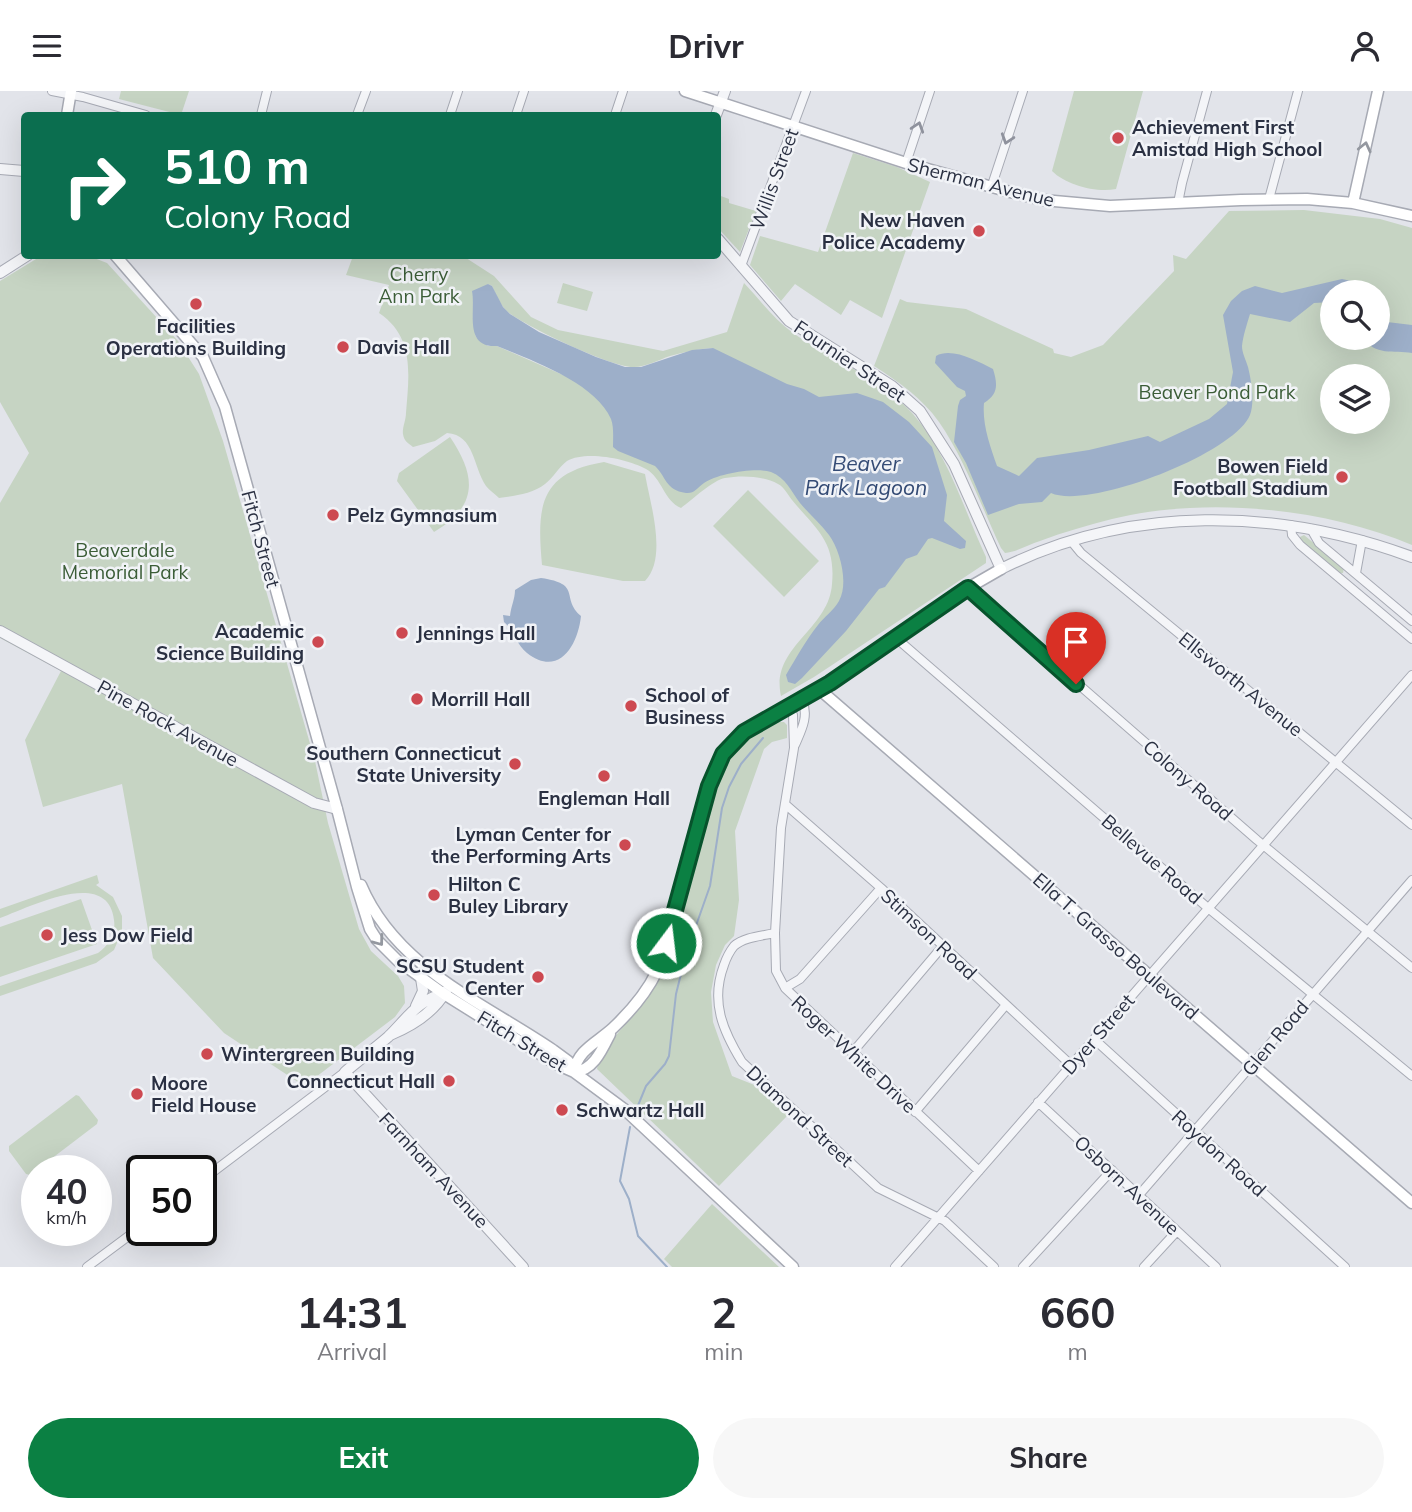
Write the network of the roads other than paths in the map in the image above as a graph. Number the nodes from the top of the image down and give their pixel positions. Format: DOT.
graph roads {
  1 [pos="52,91"];
  2 [pos="267,91"];
  3 [pos="366,91"];
  4 [pos="458,91"];
  5 [pos="524,91"];
  6 [pos="623,91"];
  7 [pos="685,91"];
  8 [pos="806,91"];
  9 [pos="930,91"];
  10 [pos="1023,91"];
  11 [pos="1207,91"];
  12 [pos="1298,91"];
  13 [pos="1378,91"];
  14 [pos="71,93"];
  15 [pos="723,96"];
  16 [pos="68,112"];
  17 [pos="136,112"];
  18 [pos="262,112"];
  19 [pos="358,112"];
  20 [pos="451,112"];
  21 [pos="517,112"];
  22 [pos="616,112"];
  23 [pos="793,128"];
  24 [pos="906,163"];
  25 [pos="0,169"];
  26 [pos="21,171"];
  27 [pos="991,188"];
  28 [pos="1269,199"];
  29 [pos="1178,203"];
  30 [pos="1353,203"];
  31 [pos="1412,216"];
  32 [pos="721,243"];
  33 [pos="22,259"];
  34 [pos="118,259"];
  35 [pos="741,267"];
  36 [pos="0,273"];
  37 [pos="1291,525"];
  38 [pos="1311,529"];
  39 [pos="1363,540"];
  40 [pos="1072,541"];
  41 [pos="1412,557"];
  42 [pos="1002,569"];
  43 [pos="1354,571"];
  44 [pos="1342,580"];
  45 [pos="968,588"];
  46 [pos="1393,604"];
  47 [pos="1384,615"];
  48 [pos="1412,621"];
  49 [pos="0,632"];
  50 [pos="896,638"];
  51 [pos="1412,639"];
  52 [pos="1412,675"];
  53 [pos="819,689"];
  54 [pos="802,699"];
  55 [pos="788,706"];
  56 [pos="794,748"];
  57 [pos="1336,762"];
  58 [pos="785,804"];
  59 [pos="337,809"];
  60 [pos="1412,825"];
  61 [pos="1263,845"];
  62 [pos="348,854"];
  63 [pos="1412,880"];
  64 [pos="881,888"];
  65 [pos="1208,908"];
  66 [pos="1367,931"];
  67 [pos="775,933"];
  68 [pos="942,947"];
  69 [pos="1412,968"];
  70 [pos="1149,975"];
  71 [pos="421,978"];
  72 [pos="785,988"];
  73 [pos="447,989"];
  74 [pos="1312,994"];
  75 [pos="1005,1006"];
  76 [pos="415,1008"];
  77 [pos="390,1035"];
  78 [pos="1094,1039"];
  79 [pos="852,1053"];
  80 [pos="1253,1064"];
  81 [pos="1071,1065"];
  82 [pos="345,1072"];
  83 [pos="573,1072"];
  84 [pos="1412,1076"];
  85 [pos="1038,1103"];
  86 [pos="915,1112"];
  87 [pos="1195,1131"];
  88 [pos="217,1169"];
  89 [pos="1112,1170"];
  90 [pos="979,1171"];
  91 [pos="1139,1195"];
  92 [pos="1412,1203"];
  93 [pos="937,1218"];
  94 [pos="1177,1231"];
  95 [pos="126,1238"];
  96 [pos="86,1267"];
  97 [pos="523,1267"];
  98 [pos="793,1267"];
  99 [pos="895,1267"];
  100 [pos="994,1267"];
  101 [pos="1023,1267"];
  102 [pos="1144,1267"];
  103 [pos="1216,1267"];
  104 [pos="1345,1267"];
  1 -- 14 [label="street"];
  2 -- 18 [label="street"];
  3 -- 19 [label="street"];
  4 -- 20 [label="street"];
  5 -- 21 [label="street"];
  6 -- 22 [label="street"];
  7 -- 15 [label="main road, Sherman Avenue"];
  8 -- 23 [label="street, Willis Street"];
  24 -- 9 [label="street, one-way"];
  10 -- 27 [label="street, one-way"];
  11 -- 29 [label="street"];
  12 -- 28 [label="street"];
  30 -- 13 [label="main road, one-way"];
  14 -- 16 [label="main road"];
  14 -- 17 [label="street"];
  15 -- 23 [label="main road, Sherman Avenue"];
  23 -- 24 [label="main road, Sherman Avenue"];
  23 -- 35 [label="street, Willis Street"];
  24 -- 27 [label="main road, Sherman Avenue"];
  25 -- 26 [label="street"];
  27 -- 29 [label="main road, Sherman Avenue"];
  28 -- 29 [label="main road, Sherman Avenue"];
  28 -- 30 [label="main road, Sherman Avenue"];
  30 -- 31 [label="main road, Sherman Avenue"];
  32 -- 35 [label="street, Fournier Street"];
  33 -- 36 [label="street"];
  34 -- 59 [label="main road, Fitch Street"];
  35 -- 42 [label="street, Fournier Street"];
  37 -- 38 [label="street"];
  37 -- 40 [label="street"];
  37 -- 44 [label="street"];
  38 -- 39 [label="street"];
  38 -- 43 [label="street"];
  39 -- 41 [label="street"];
  39 -- 43 [label="street"];
  40 -- 42 [label="street"];
  40 -- 57 [label="street, Ellsworth Avenue"];
  42 -- 45 [label="main road"];
  43 -- 44 [label="street"];
  43 -- 46 [label="street"];
  44 -- 47 [label="street"];
  45 -- 50 [label="main road"];
  45 -- 61 [label="street, Colony Road"];
  46 -- 47 [label="street"];
  46 -- 48 [label="street"];
  47 -- 51 [label="street"];
  49 -- 59 [label="street, Pine Rock Avenue"];
  50 -- 53 [label="main road"];
  50 -- 65 [label="street, Bellevue Road"];
  52 -- 57 [label="street, Dyer Street"];
  53 -- 54 [label="main road"];
  53 -- 70 [label="main road, Ella T. Grasso Boulevard"];
  54 -- 55 [label="main road"];
  54 -- 56 [label="street, Roger White Drive"];
  55 -- 56 [label="street, Roger White Drive"];
  55 -- 83 [label="main road"];
  56 -- 58 [label="street, Roger White Drive"];
  57 -- 60 [label="street, Ellsworth Avenue"];
  57 -- 61 [label="street, Dyer Street"];
  58 -- 64 [label="street, Stimson Road"];
  58 -- 67 [label="street, Roger White Drive"];
  59 -- 62 [label="main road, Fitch Street"];
  61 -- 65 [label="street, Dyer Street"];
  61 -- 66 [label="street, Colony Road"];
  62 -- 71 [label="main road, Fitch Street, one-way"];
  62 -- 73 [label="main road, Fitch Street"];
  63 -- 66 [label="street, Glen Road"];
  64 -- 68 [label="street, Stimson Road"];
  64 -- 72 [label="street"];
  65 -- 70 [label="street, Dyer Street"];
  65 -- 74 [label="street, Bellevue Road"];
  66 -- 69 [label="street, Colony Road"];
  66 -- 74 [label="street, Glen Road"];
  67 -- 72 [label="street, Roger White Drive"];
  67 -- 93 [label="street, Diamond Street"];
  68 -- 75 [label="street, Stimson Road"];
  68 -- 79 [label="street"];
  70 -- 78 [label="street, Dyer Street"];
  70 -- 80 [label="main road, Ella T. Grasso Boulevard"];
  71 -- 73 [label="main road, Fitch Street"];
  71 -- 76 [label="street"];
  72 -- 79 [label="street, Roger White Drive"];
  73 -- 76 [label="street"];
  73 -- 77 [label="street"];
  73 -- 83 [label="main road, Fitch Street"];
  74 -- 80 [label="street, Glen Road"];
  74 -- 84 [label="street, Bellevue Road"];
  75 -- 81 [label="street, Stimson Road"];
  75 -- 86 [label="street"];
  76 -- 77 [label="street"];
  77 -- 82 [label="street"];
  78 -- 81 [label="street, Dyer Street"];
  78 -- 87 [label="street, Roydon Road"];
  79 -- 86 [label="street, Roger White Drive"];
  80 -- 87 [label="street, Glen Road"];
  80 -- 92 [label="main road, Ella T. Grasso Boulevard"];
  81 -- 85 [label="street, Dyer Street"];
  82 -- 88 [label="street"];
  82 -- 97 [label="street, Farnham Avenue"];
  83 -- 98 [label="main road, Fitch Street"];
  85 -- 89 [label="street, Osborn Avenue"];
  85 -- 90 [label="street, Dyer Street"];
  86 -- 90 [label="street, Roger White Drive"];
  87 -- 91 [label="street, Glen Road"];
  87 -- 104 [label="street, Roydon Road"];
  89 -- 91 [label="street, Osborn Avenue"];
  89 -- 101 [label="street"];
  90 -- 93 [label="street, Dyer Street"];
  91 -- 94 [label="street, Osborn Avenue"];
  93 -- 99 [label="street, Dyer Street"];
  93 -- 100 [label="street, Diamond Street"];
  94 -- 102 [label="street"];
  94 -- 103 [label="street, Osborn Avenue"];
  95 -- 96 [label="street"];
}
